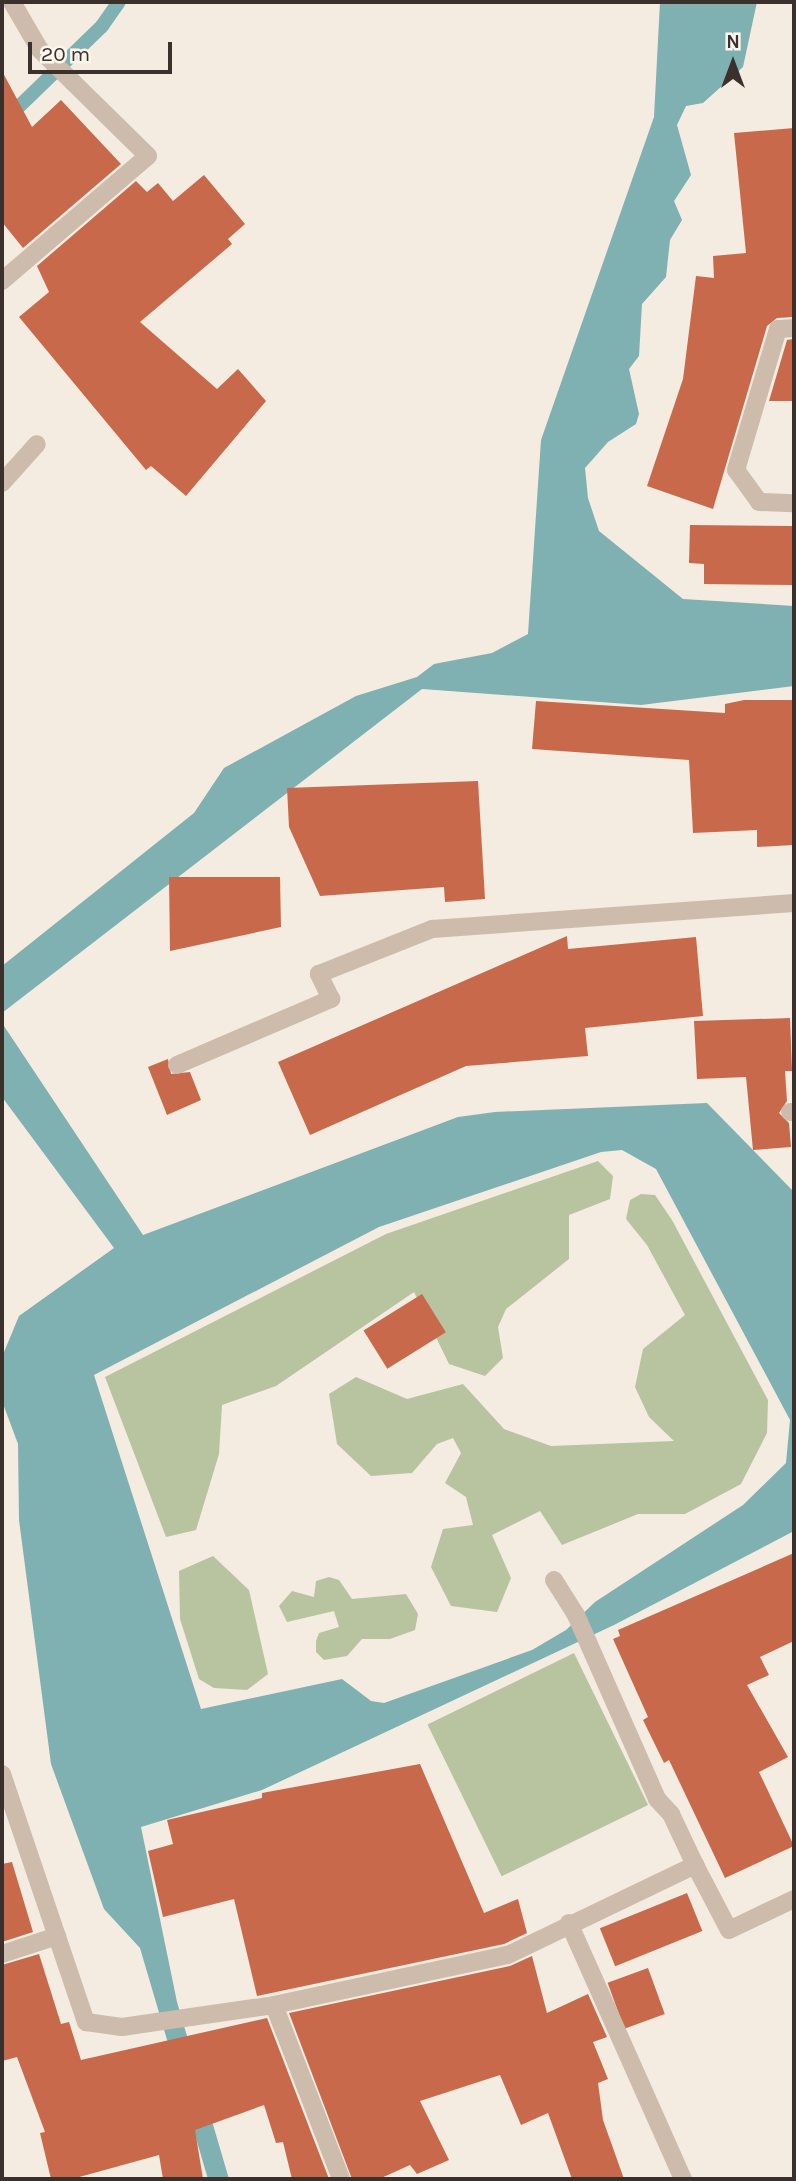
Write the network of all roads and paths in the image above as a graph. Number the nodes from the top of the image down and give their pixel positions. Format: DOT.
graph roads {
  1 [pos="12,2"];
  2 [pos="2,281"];
  3 [pos="794,328"];
  4 [pos="37,444"];
  5 [pos="2,483"];
  6 [pos="794,503"];
  7 [pos="794,903"];
  8 [pos="177,1065"];
  9 [pos="554,1580"];
  10 [pos="2,1774"];
  11 [pos="695,1865"];
  12 [pos="794,1899"];
  13 [pos="569,1923"];
  14 [pos="57,1936"];
  15 [pos="2,1954"];
  16 [pos="274,2005"];
  17 [pos="341,2179"];
  18 [pos="683,2179"];
  1 -- 2 [label="street"];
  3 -- 6 [label="street"];
  4 -- 5 [label="street"];
  7 -- 8 [label="street"];
  9 -- 11 [label="street"];
  10 -- 14 [label="street"];
  11 -- 12 [label="street"];
  11 -- 13 [label="street"];
  13 -- 16 [label="street"];
  13 -- 18 [label="street"];
  14 -- 15 [label="street"];
  14 -- 16 [label="street"];
  16 -- 17 [label="street"];
}
